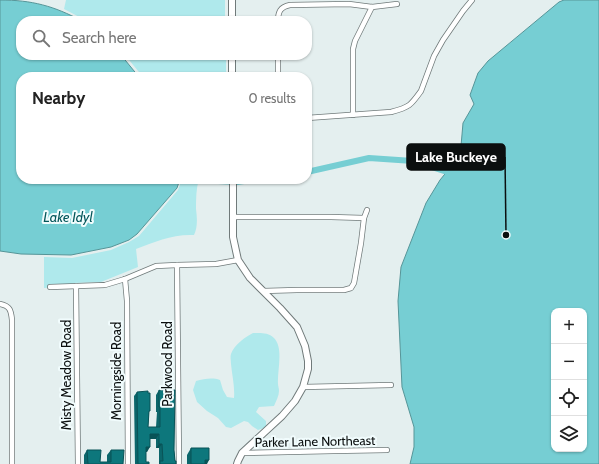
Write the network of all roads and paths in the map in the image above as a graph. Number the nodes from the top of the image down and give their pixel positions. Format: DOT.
graph roads {
  1 [pos="232,0"];
  2 [pos="472,0"];
  3 [pos="397,4"];
  4 [pos="372,8"];
  5 [pos="232,16"];
  6 [pos="278,16"];
  7 [pos="232,60"];
  8 [pos="278,60"];
  9 [pos="232,72"];
  10 [pos="278,72"];
  11 [pos="353,115"];
  12 [pos="312,118"];
  13 [pos="233,184"];
  14 [pos="367,210"];
  15 [pos="233,217"];
  16 [pos="364,218"];
  17 [pos="238,260"];
  18 [pos="177,265"];
  19 [pos="125,279"];
  20 [pos="76,286"];
  21 [pos="50,287"];
  22 [pos="263,291"];
  23 [pos="0,304"];
  24 [pos="391,385"];
  25 [pos="303,387"];
  26 [pos="387,450"];
  27 [pos="242,453"];
  28 [pos="12,464"];
  29 [pos="78,464"];
  30 [pos="128,464"];
  31 [pos="179,464"];
  32 [pos="237,464"];
  1 -- 5 [label="street"];
  2 -- 11 [label="street"];
  3 -- 4 [label="street"];
  4 -- 6 [label="street"];
  4 -- 11 [label="street"];
  7 -- 9 [label="street"];
  8 -- 10 [label="street"];
  11 -- 12 [label="street"];
  13 -- 15 [label="street"];
  14 -- 16 [label="street"];
  15 -- 16 [label="street"];
  15 -- 17 [label="street"];
  16 -- 22 [label="street"];
  17 -- 18 [label="street"];
  17 -- 22 [label="street"];
  18 -- 19 [label="street"];
  18 -- 31 [label="street, Parkwood Road"];
  19 -- 20 [label="street"];
  19 -- 30 [label="street, Morningside Road"];
  20 -- 21 [label="street"];
  20 -- 29 [label="street, Misty Meadow Road"];
  22 -- 25 [label="street"];
  23 -- 28 [label="street"];
  24 -- 25 [label="street"];
  25 -- 27 [label="street"];
  26 -- 27 [label="street, Parker Lane Northeast"];
  27 -- 32 [label="street"];
}
